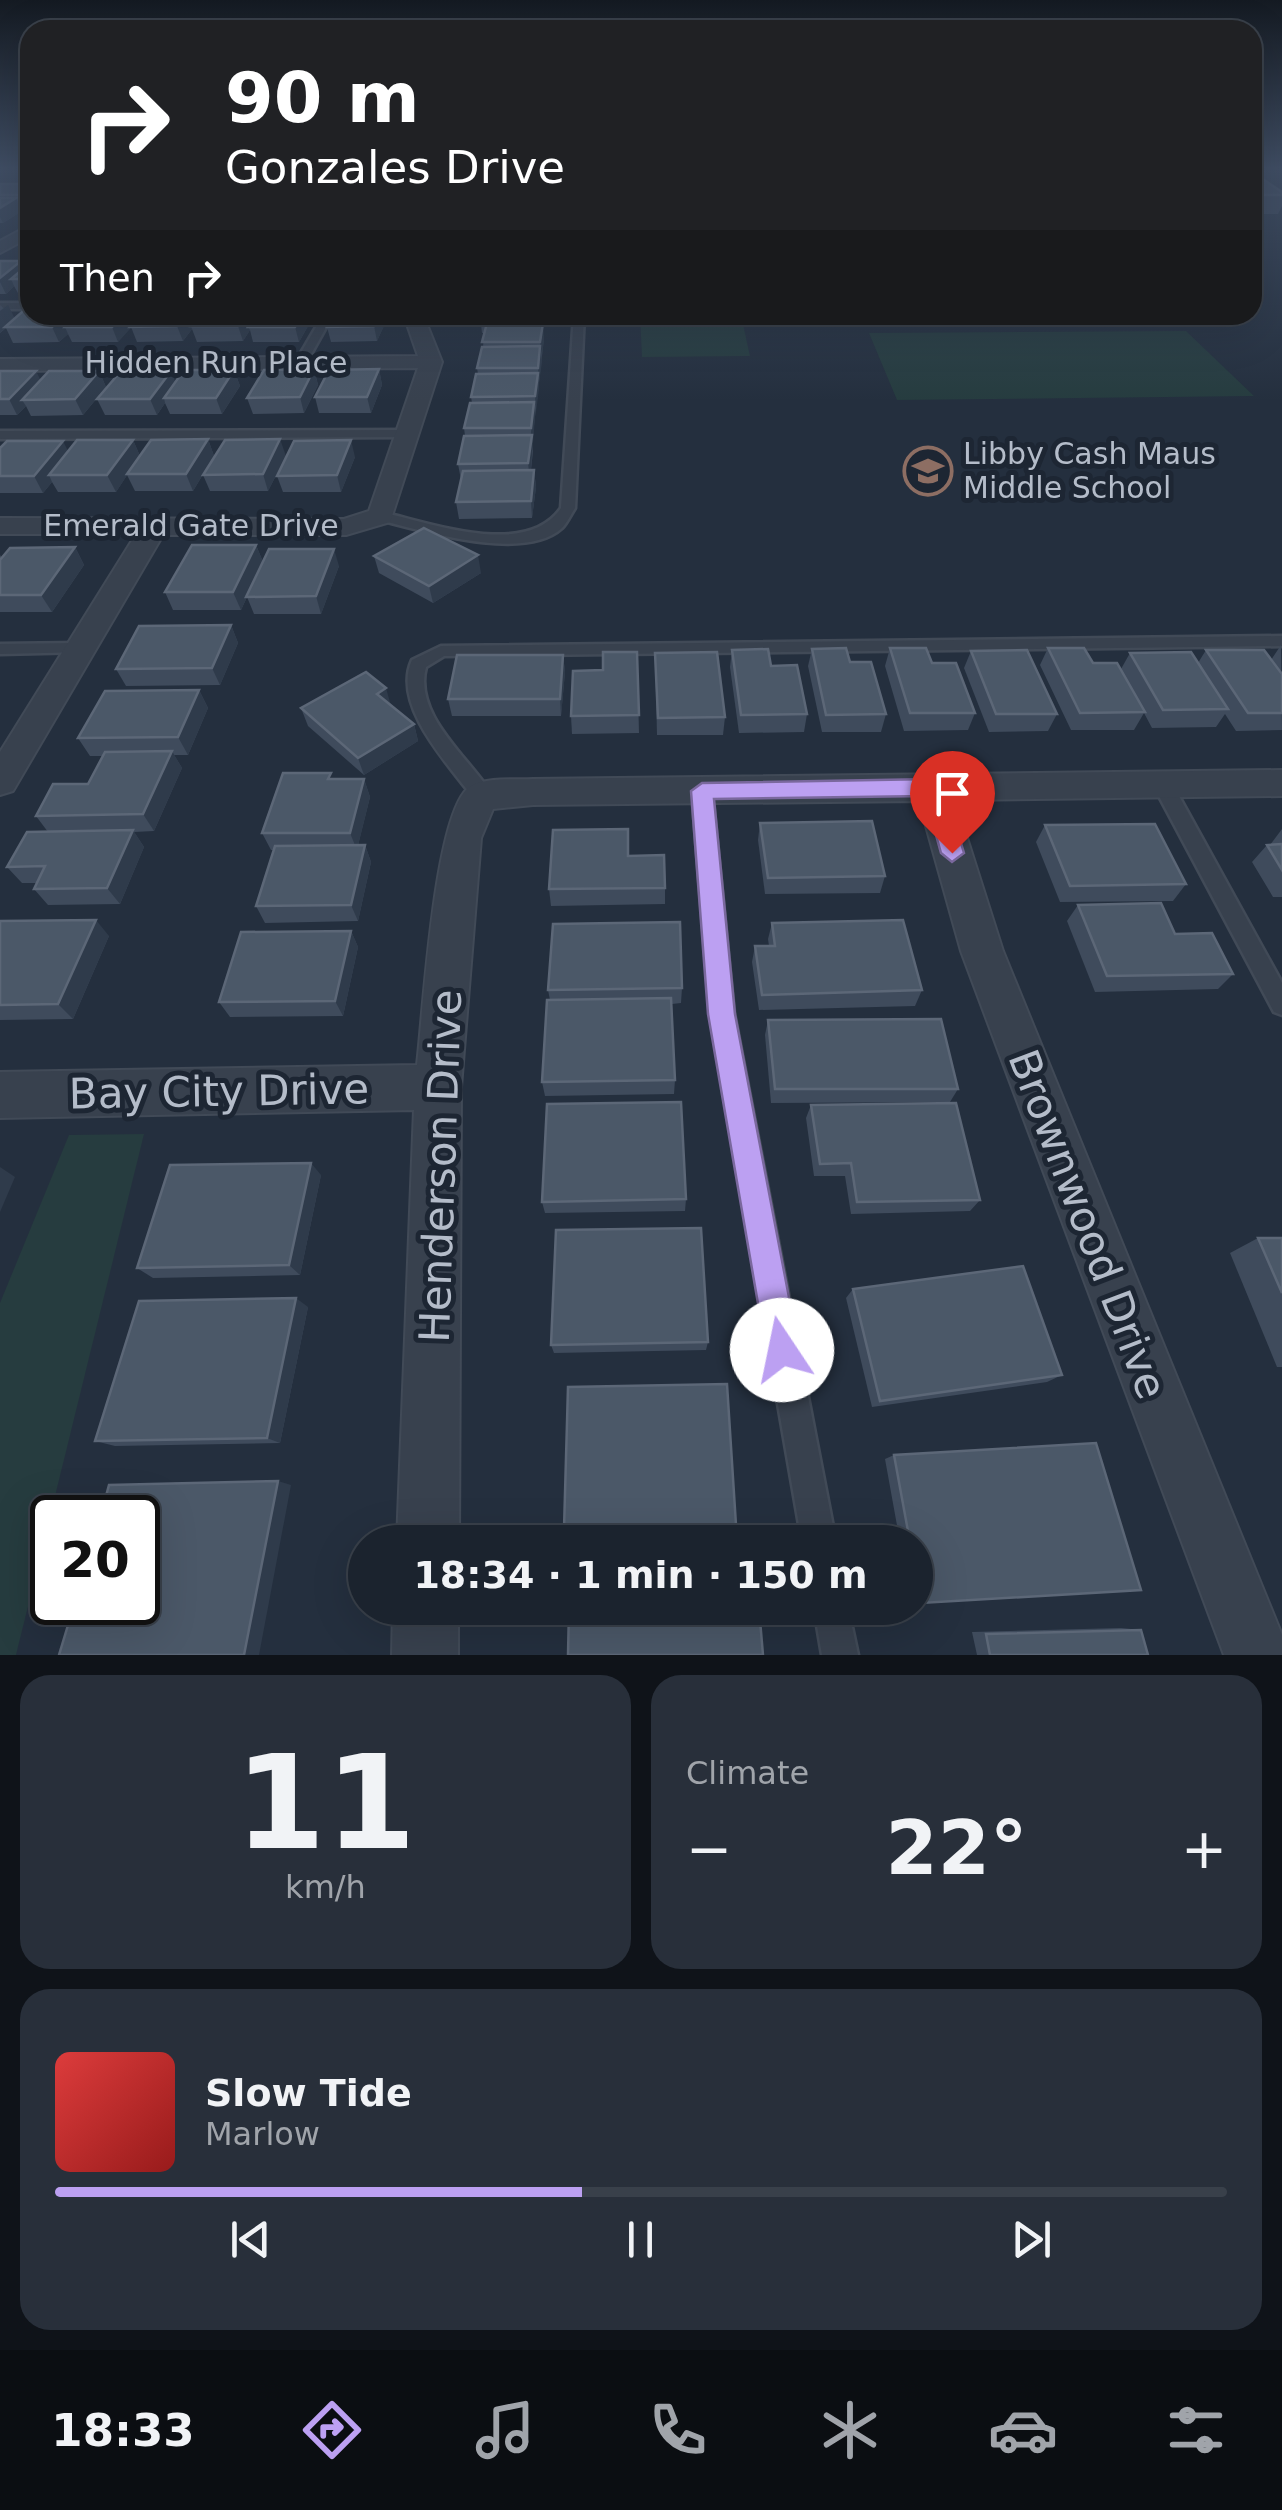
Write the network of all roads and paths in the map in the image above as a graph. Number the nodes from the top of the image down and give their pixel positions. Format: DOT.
graph roads {
  1 [pos="322,325"];
  2 [pos="418,325"];
  3 [pos="578,325"];
  4 [pos="432,362"];
  5 [pos="301,363"];
  6 [pos="0,365"];
  7 [pos="410,433"];
  8 [pos="0,435"];
  9 [pos="380,516"];
  10 [pos="154,525"];
  11 [pos="0,526"];
  12 [pos="1282,640"];
  13 [pos="0,648"];
  14 [pos="79,648"];
  15 [pos="0,782"];
  16 [pos="1282,782"];
  17 [pos="1162,783"];
  18 [pos="933,788"];
  19 [pos="702,791"];
  20 [pos="483,796"];
  21 [pos="1282,1004"];
  22 [pos="438,1087"];
  23 [pos="0,1095"];
  24 [pos="428,1525"];
  25 [pos="816,1525"];
  26 [pos="426,1625"];
  27 [pos="834,1625"];
  28 [pos="425,1655"];
  29 [pos="840,1655"];
  30 [pos="1256,1655"];
  1 -- 5 [label="lane"];
  2 -- 4 [label="street"];
  3 -- 9 [label="lane"];
  4 -- 5 [label="street, Hidden Run Place"];
  4 -- 7 [label="street"];
  5 -- 6 [label="street, Hidden Run Place"];
  7 -- 8 [label="lane"];
  7 -- 9 [label="street"];
  9 -- 10 [label="street, Emerald Gate Drive"];
  10 -- 11 [label="street, Emerald Gate Drive"];
  10 -- 14 [label="street"];
  12 -- 20 [label="lane"];
  13 -- 14 [label="lane"];
  14 -- 15 [label="street"];
  16 -- 17 [label="street"];
  17 -- 18 [label="street"];
  17 -- 21 [label="lane"];
  18 -- 19 [label="street"];
  18 -- 30 [label="street, Brownwood Drive"];
  19 -- 20 [label="street"];
  19 -- 25 [label="lane"];
  20 -- 22 [label="street, Henderson Drive"];
  22 -- 23 [label="street, Bay City Drive"];
  22 -- 24 [label="street, Henderson Drive"];
  26 -- 28 [label="street"];
  27 -- 29 [label="lane"];
}
